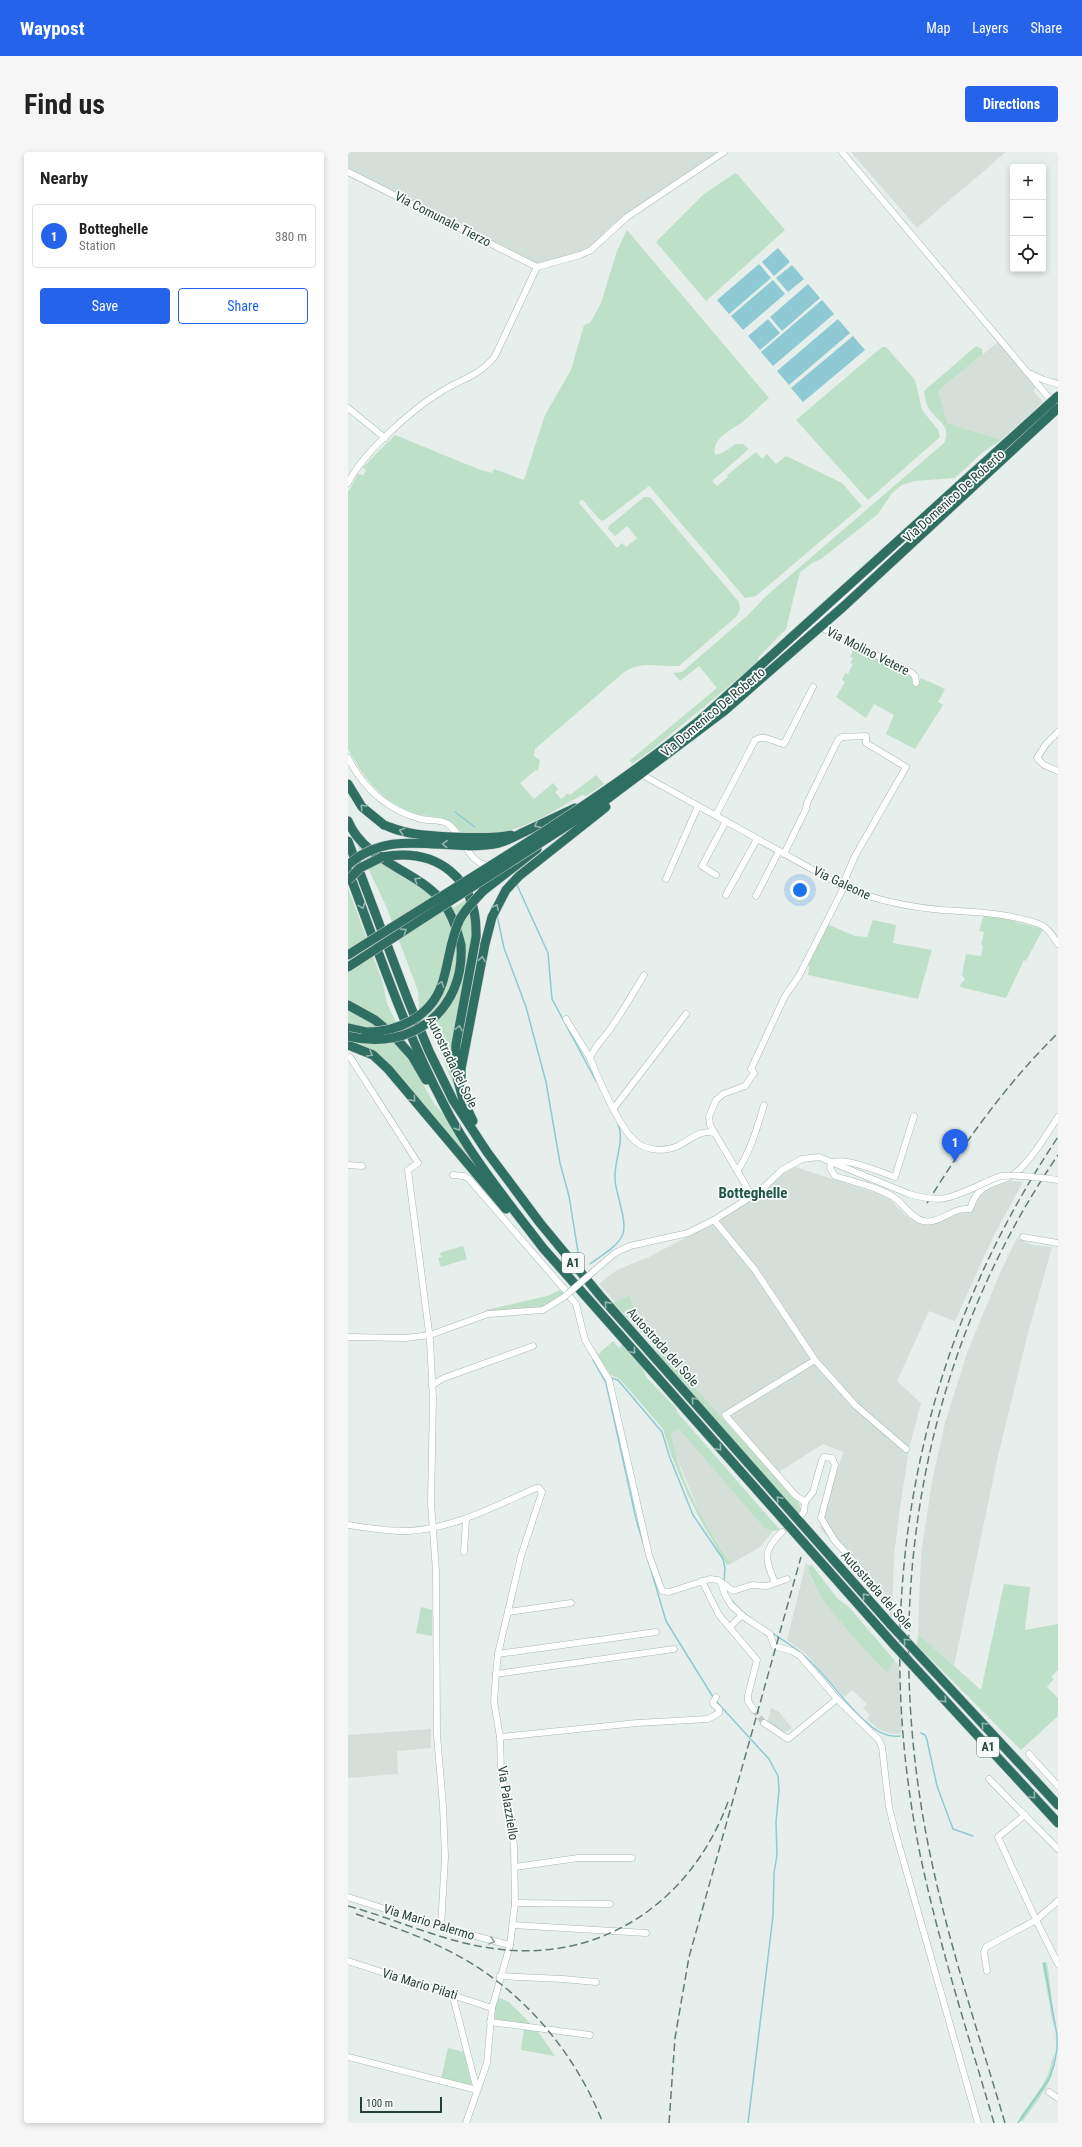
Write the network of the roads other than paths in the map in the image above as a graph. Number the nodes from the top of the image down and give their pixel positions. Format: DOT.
graph roads {
  1 [pos="724,152"];
  2 [pos="842,152"];
  3 [pos="348,172"];
  4 [pos="537,267"];
  5 [pos="1028,372"];
  6 [pos="1058,384"];
  7 [pos="1057,404"];
  8 [pos="348,408"];
  9 [pos="385,438"];
  10 [pos="354,471"];
  11 [pos="348,474"];
  12 [pos="348,484"];
  13 [pos="814,624"];
  14 [pos="916,683"];
  15 [pos="813,687"];
  16 [pos="1058,732"];
  17 [pos="348,758"];
  18 [pos="652,767"];
  19 [pos="638,772"];
  20 [pos="1058,772"];
  21 [pos="348,784"];
  22 [pos="598,797"];
  23 [pos="698,806"];
  24 [pos="716,815"];
  25 [pos="348,821"];
  26 [pos="726,821"];
  27 [pos="524,832"];
  28 [pos="549,838"];
  29 [pos="757,839"];
  30 [pos="348,841"];
  31 [pos="782,852"];
  32 [pos="348,865"];
  33 [pos="348,870"];
  34 [pos="716,874"];
  35 [pos="666,879"];
  36 [pos="348,880"];
  37 [pos="843,886"];
  38 [pos="726,895"];
  39 [pos="756,896"];
  40 [pos="1058,944"];
  41 [pos="348,955"];
  42 [pos="348,967"];
  43 [pos="644,975"];
  44 [pos="348,1005"];
  45 [pos="686,1014"];
  46 [pos="566,1019"];
  47 [pos="348,1028"];
  48 [pos="348,1036"];
  49 [pos="348,1045"];
  50 [pos="350,1057"];
  51 [pos="590,1058"];
  52 [pos="461,1094"];
  53 [pos="443,1105"];
  54 [pos="764,1105"];
  55 [pos="614,1108"];
  56 [pos="914,1116"];
  57 [pos="1058,1118"];
  58 [pos="714,1133"];
  59 [pos="831,1162"];
  60 [pos="348,1165"];
  61 [pos="362,1166"];
  62 [pos="738,1170"];
  63 [pos="453,1175"];
  64 [pos="1058,1180"];
  65 [pos="511,1186"];
  66 [pos="752,1196"];
  67 [pos="714,1220"];
  68 [pos="1023,1237"];
  69 [pos="1058,1243"];
  70 [pos="543,1248"];
  71 [pos="566,1295"];
  72 [pos="430,1335"];
  73 [pos="348,1337"];
  74 [pos="533,1346"];
  75 [pos="815,1360"];
  76 [pos="432,1385"];
  77 [pos="906,1449"];
  78 [pos="805,1502"];
  79 [pos="801,1516"];
  80 [pos="466,1519"];
  81 [pos="348,1525"];
  82 [pos="433,1527"];
  83 [pos="782,1532"];
  84 [pos="464,1552"];
  85 [pos="865,1574"];
  86 [pos="786,1579"];
  87 [pos="702,1581"];
  88 [pos="775,1583"];
  89 [pos="723,1585"];
  90 [pos="571,1603"];
  91 [pos="508,1612"];
  92 [pos="742,1615"];
  93 [pos="730,1627"];
  94 [pos="656,1632"];
  95 [pos="674,1649"];
  96 [pos="498,1654"];
  97 [pos="496,1674"];
  98 [pos="837,1699"];
  99 [pos="715,1700"];
  100 [pos="754,1710"];
  101 [pos="764,1723"];
  102 [pos="500,1738"];
  103 [pos="1028,1754"];
  104 [pos="989,1779"];
  105 [pos="1058,1786"];
  106 [pos="1058,1805"];
  107 [pos="1025,1815"];
  108 [pos="1058,1823"];
  109 [pos="1058,1849"];
  110 [pos="632,1858"];
  111 [pos="515,1866"];
  112 [pos="348,1896"];
  113 [pos="1058,1901"];
  114 [pos="515,1903"];
  115 [pos="610,1904"];
  116 [pos="1036,1920"];
  117 [pos="513,1925"];
  118 [pos="441,1927"];
  119 [pos="646,1933"];
  120 [pos="510,1945"];
  121 [pos="348,1961"];
  122 [pos="1058,1964"];
  123 [pos="987,1971"];
  124 [pos="500,1976"];
  125 [pos="596,1982"];
  126 [pos="452,1993"];
  127 [pos="492,2008"];
  128 [pos="490,2022"];
  129 [pos="590,2034"];
  130 [pos="348,2057"];
  131 [pos="477,2090"];
  132 [pos="1049,2092"];
  133 [pos="1058,2098"];
  134 [pos="466,2123"];
  135 [pos="978,2123"];
  1 -- 4 [label="street"];
  2 -- 5 [label="street"];
  3 -- 4 [label="street, Via Comunale Tierzo"];
  4 -- 9 [label="street"];
  5 -- 6 [label="street"];
  5 -- 7 [label="street"];
  7 -- 13 [label="street, Via Domenico De Roberto"];
  7 -- 18 [label="highway, bridge"];
  7 -- 22 [label="highway, bridge"];
  8 -- 9 [label="street"];
  9 -- 10 [label="street"];
  10 -- 11 [label="street"];
  10 -- 12 [label="street"];
  13 -- 14 [label="street, Via Molino Vetere"];
  13 -- 19 [label="street, Via Domenico De Roberto"];
  15 -- 24 [label="street"];
  16 -- 20 [label="street"];
  17 -- 19 [label="street, Via Domenico De Roberto"];
  18 -- 28 [label="highway, bridge"];
  52 -- 18 [label="highway, one-way, bridge"];
  19 -- 23 [label="street, Via Galeone"];
  27 -- 21 [label="highway, one-way, bridge"];
  22 -- 27 [label="highway, one-way, bridge"];
  22 -- 41 [label="highway, bridge"];
  23 -- 24 [label="street, Via Galeone"];
  23 -- 35 [label="street"];
  24 -- 26 [label="street, Via Galeone"];
  48 -- 25 [label="highway, one-way, bridge"];
  26 -- 29 [label="street, Via Galeone"];
  26 -- 34 [label="street"];
  27 -- 32 [label="highway, one-way, bridge"];
  42 -- 28 [label="highway, one-way, bridge"];
  47 -- 28 [label="highway, one-way, bridge"];
  29 -- 31 [label="street, Via Galeone"];
  29 -- 38 [label="street"];
  30 -- 65 [label="highway, Autostrada del Sole / A1"];
  31 -- 37 [label="street, Via Galeone"];
  31 -- 37 [label="street"];
  31 -- 39 [label="street"];
  33 -- 53 [label="highway, Autostrada del Sole / A1, one-way"];
  52 -- 36 [label="highway, one-way, bridge"];
  37 -- 40 [label="street, Via Galeone"];
  37 -- 58 [label="street"];
  43 -- 51 [label="street"];
  44 -- 53 [label="highway"];
  45 -- 55 [label="street"];
  46 -- 51 [label="street"];
  49 -- 70 [label="highway, A1, one-way"];
  50 -- 72 [label="street"];
  51 -- 55 [label="street"];
  52 -- 65 [label="highway"];
  53 -- 70 [label="highway, Autostrada del Sole / A1, one-way"];
  54 -- 62 [label="street"];
  55 -- 58 [label="street"];
  56 -- 59 [label="street"];
  57 -- 59 [label="street"];
  58 -- 62 [label="street"];
  59 -- 64 [label="street, bridge"];
  59 -- 66 [label="street"];
  60 -- 61 [label="street"];
  62 -- 66 [label="street"];
  63 -- 71 [label="street"];
  106 -- 65 [label="highway, Autostrada del Sole / A1, one-way, bridge"];
  66 -- 67 [label="street"];
  67 -- 71 [label="street, bridge"];
  67 -- 75 [label="street"];
  68 -- 69 [label="street"];
  70 -- 108 [label="highway, Autostrada del Sole / A1, one-way, bridge"];
  71 -- 72 [label="street"];
  71 -- 87 [label="street"];
  72 -- 73 [label="street"];
  72 -- 76 [label="street"];
  74 -- 76 [label="street"];
  75 -- 77 [label="street"];
  75 -- 78 [label="street"];
  76 -- 82 [label="street"];
  78 -- 79 [label="street"];
  78 -- 85 [label="street"];
  80 -- 82 [label="street"];
  80 -- 84 [label="street"];
  80 -- 91 [label="street, Via Palazziello"];
  81 -- 82 [label="street"];
  82 -- 118 [label="street"];
  83 -- 88 [label="street"];
  86 -- 88 [label="street"];
  87 -- 89 [label="street"];
  87 -- 93 [label="street"];
  88 -- 89 [label="street"];
  89 -- 92 [label="street"];
  90 -- 91 [label="street"];
  91 -- 96 [label="street, Via Palazziello"];
  92 -- 93 [label="street"];
  92 -- 98 [label="street"];
  93 -- 100 [label="street"];
  94 -- 96 [label="street"];
  95 -- 97 [label="street"];
  96 -- 97 [label="street, Via Palazziello"];
  97 -- 102 [label="street, Via Palazziello"];
  98 -- 101 [label="street"];
  98 -- 135 [label="street"];
  99 -- 102 [label="street"];
  102 -- 111 [label="street, Via Palazziello"];
  103 -- 105 [label="street"];
  104 -- 107 [label="street"];
  107 -- 109 [label="street"];
  107 -- 116 [label="street"];
  110 -- 111 [label="street"];
  111 -- 114 [label="street, Via Palazziello"];
  112 -- 118 [label="street, Via Mario Palermo"];
  113 -- 116 [label="street"];
  114 -- 115 [label="street"];
  114 -- 117 [label="street, Via Palazziello"];
  116 -- 122 [label="street"];
  116 -- 123 [label="street"];
  117 -- 119 [label="street"];
  117 -- 120 [label="street, Via Palazziello"];
  118 -- 120 [label="street, Via Mario Palermo, one-way"];
  120 -- 124 [label="street, Via Palazziello"];
  121 -- 126 [label="street, Via Mario Pilati"];
  124 -- 125 [label="street"];
  124 -- 127 [label="street, Via Palazziello"];
  126 -- 127 [label="street, Via Mario Pilati"];
  126 -- 131 [label="street"];
  127 -- 128 [label="street, Via Palazziello"];
  128 -- 129 [label="street"];
  128 -- 131 [label="street, Via Palazziello"];
  130 -- 131 [label="street"];
  131 -- 134 [label="street, Via Palazziello"];
  132 -- 133 [label="street"];
}
